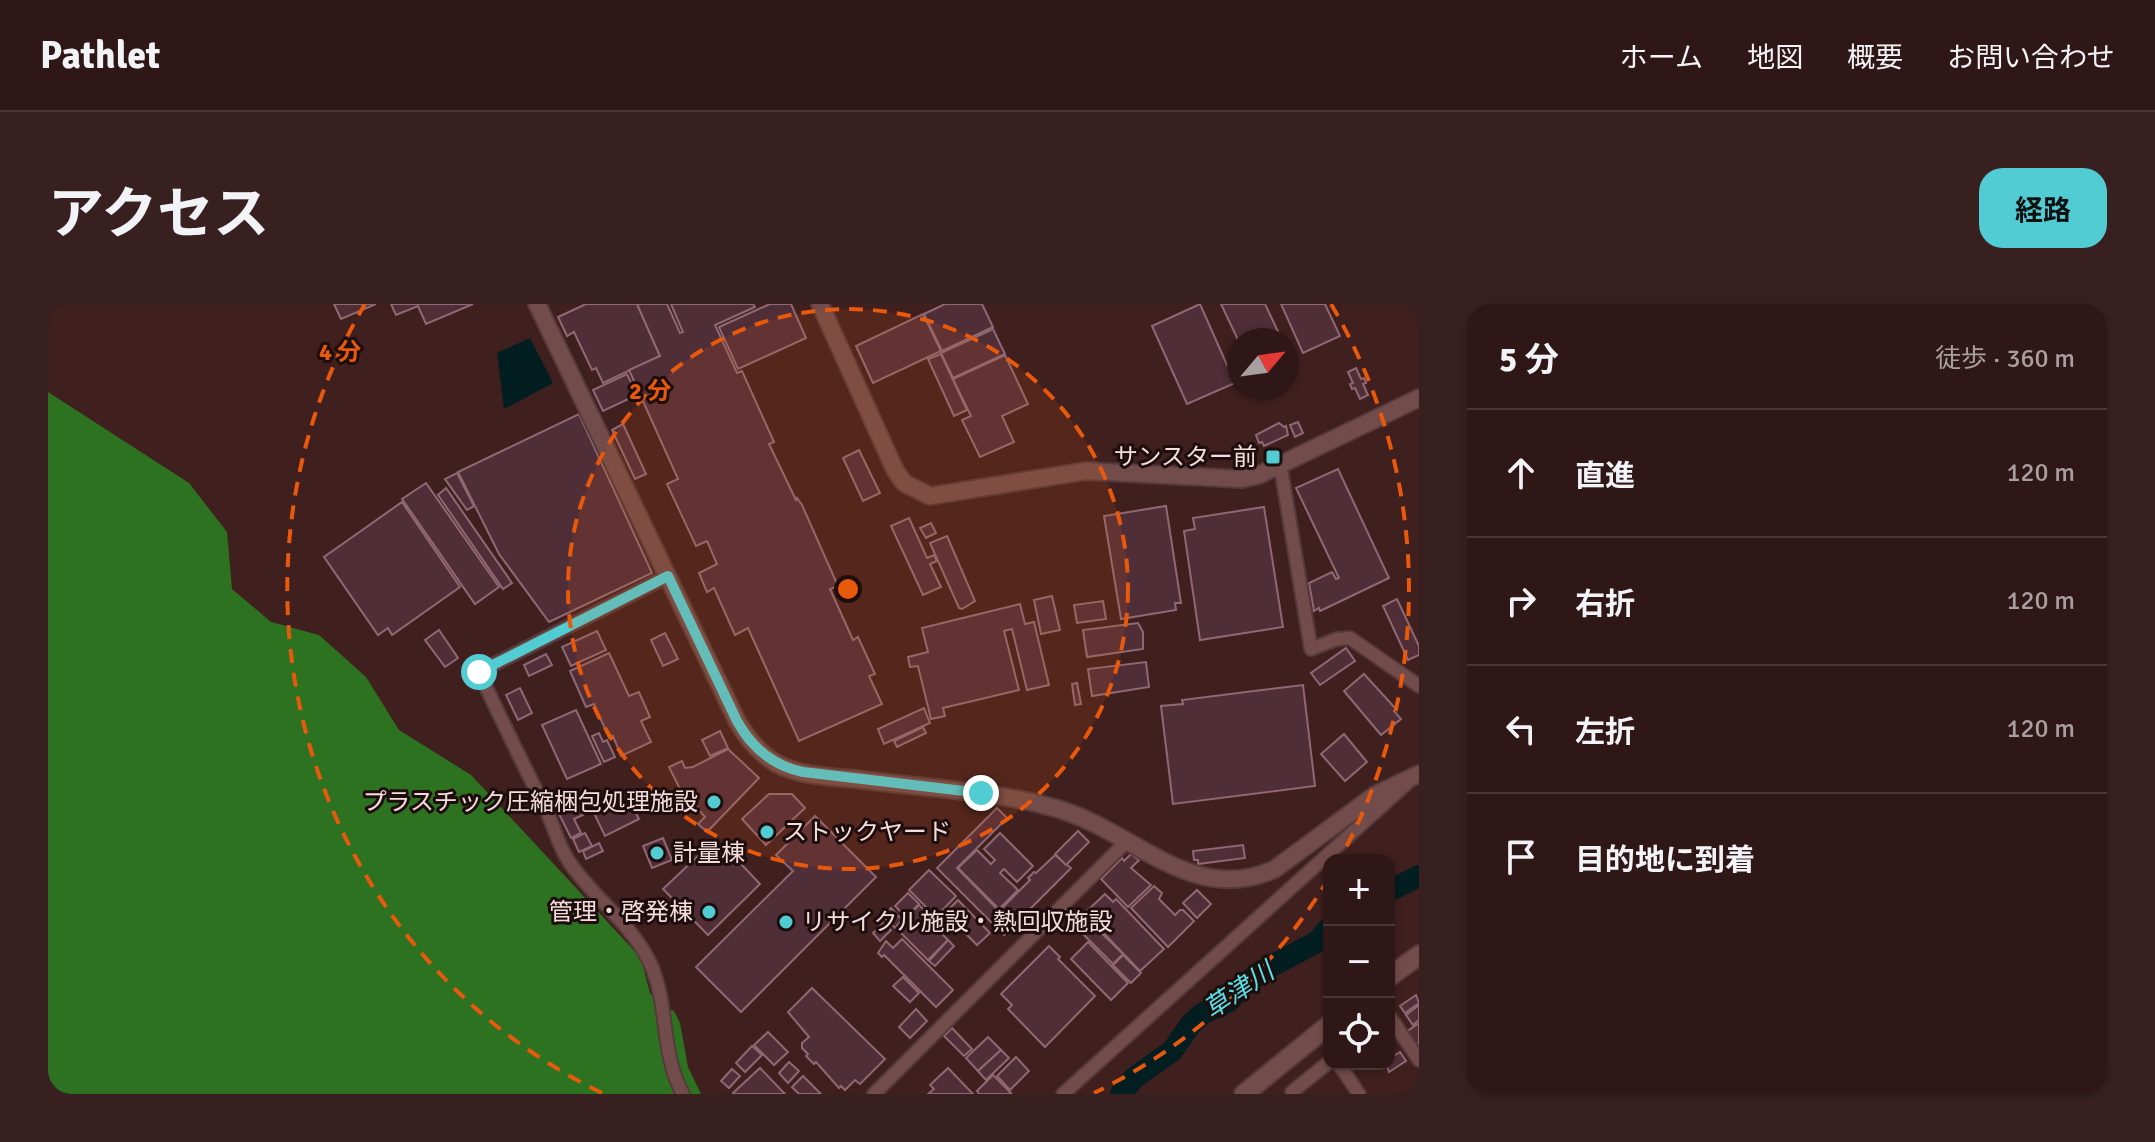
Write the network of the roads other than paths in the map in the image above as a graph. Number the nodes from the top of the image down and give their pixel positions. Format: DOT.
graph roads {
  1 [pos="537,304"];
  2 [pos="820,304"];
  3 [pos="1419,398"];
  4 [pos="1280,463"];
  5 [pos="668,576"];
  6 [pos="1419,686"];
  7 [pos="1417,775"];
  8 [pos="1127,841"];
  9 [pos="1419,955"];
  10 [pos="1395,973"];
  11 [pos="1395,1024"];
  12 [pos="1323,1030"];
  13 [pos="1419,1058"];
  14 [pos="1323,1067"];
  15 [pos="1343,1070"];
  16 [pos="683,1094"];
  17 [pos="874,1094"];
  18 [pos="1063,1094"];
  19 [pos="1244,1094"];
  20 [pos="1293,1094"];
  21 [pos="1359,1094"];
  1 -- 5 [label="street"];
  2 -- 4 [label="street"];
  3 -- 4 [label="street"];
  4 -- 6 [label="street"];
  5 -- 8 [label="street"];
  5 -- 16 [label="street"];
  7 -- 8 [label="street"];
  7 -- 18 [label="street"];
  8 -- 17 [label="street"];
  9 -- 10 [label="main road"];
  11 -- 13 [label="street"];
  12 -- 19 [label="main road"];
  14 -- 20 [label="street"];
  15 -- 21 [label="street"];
}
